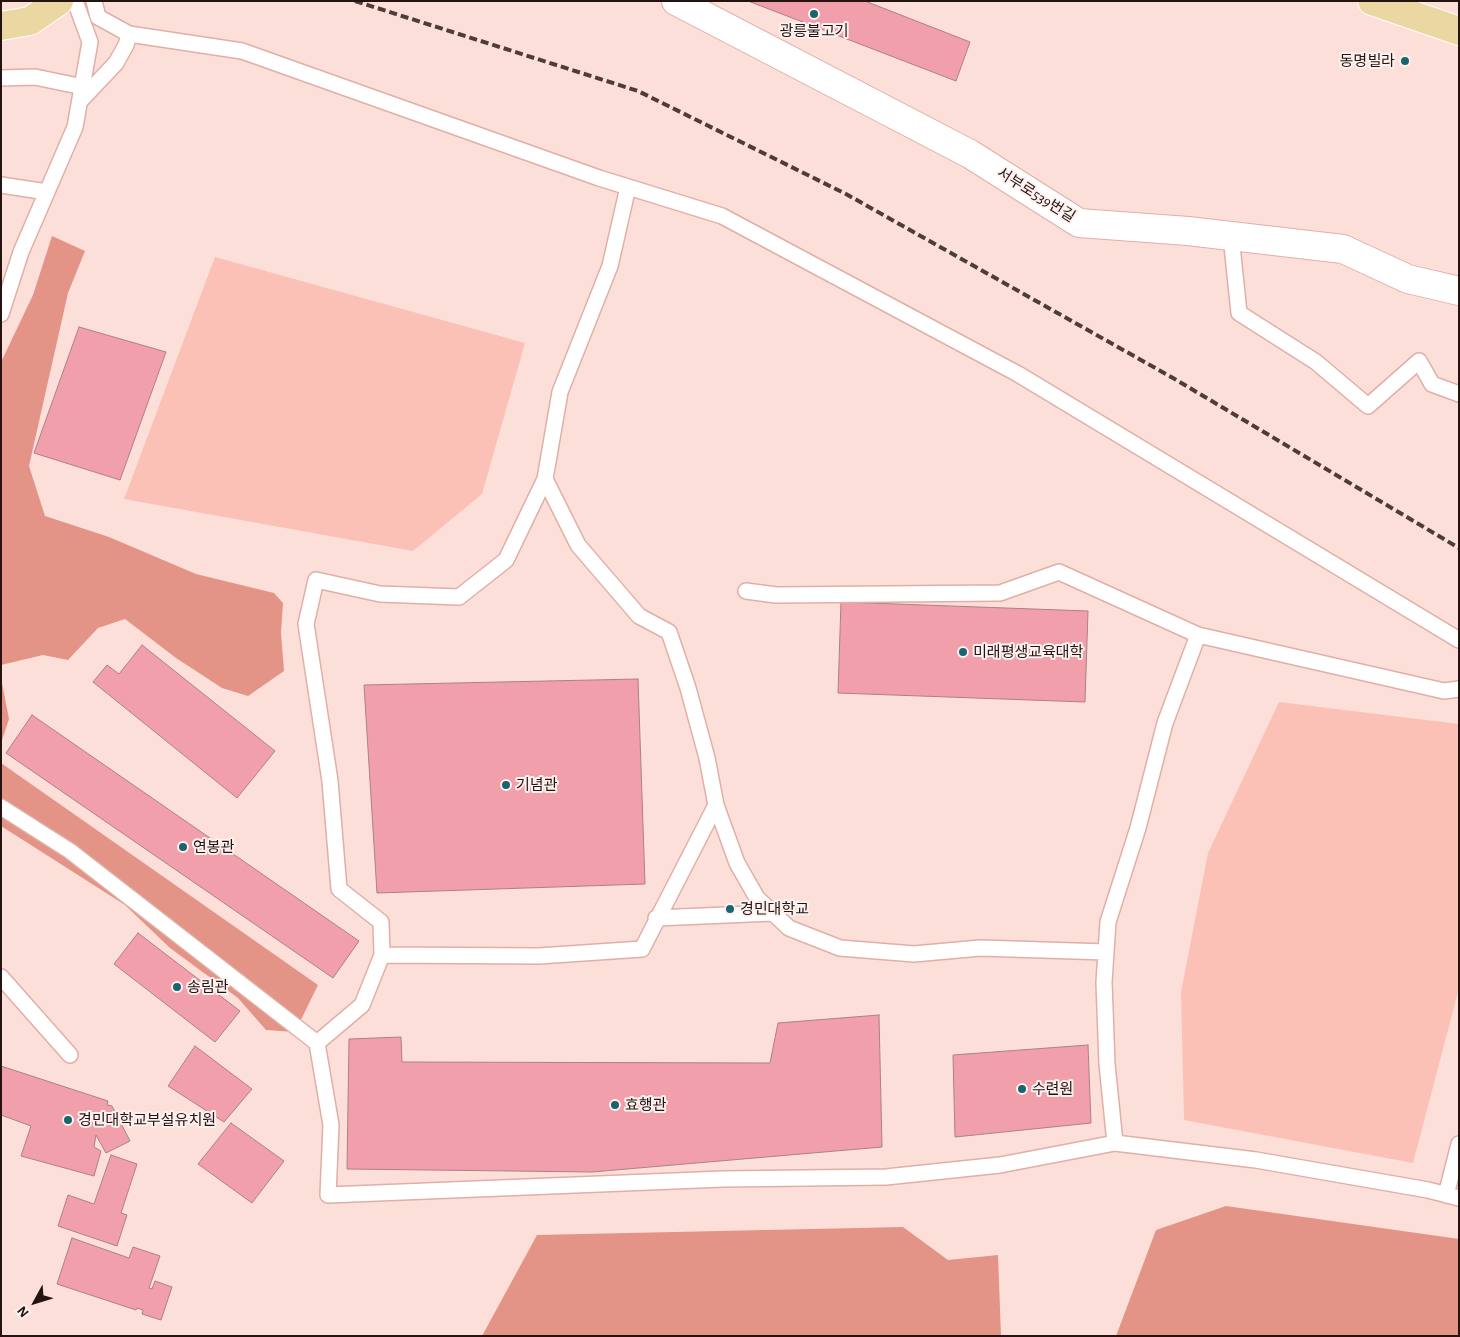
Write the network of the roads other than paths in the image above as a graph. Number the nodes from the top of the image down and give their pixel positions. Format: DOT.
graph roads {
  1 [pos="59,1"];
  2 [pos="74,1"];
  3 [pos="94,1"];
  4 [pos="676,1"];
  5 [pos="1372,1"];
  6 [pos="1,26"];
  7 [pos="1459,32"];
  8 [pos="129,34"];
  9 [pos="1,78"];
  10 [pos="81,95"];
  11 [pos="1,185"];
  12 [pos="628,187"];
  13 [pos="47,192"];
  14 [pos="1231,236"];
  15 [pos="1459,291"];
  16 [pos="1,314"];
  17 [pos="1459,394"];
  18 [pos="544,479"];
  19 [pos="746,591"];
  20 [pos="1198,635"];
  21 [pos="1459,640"];
  22 [pos="1459,689"];
  23 [pos="716,805"];
  24 [pos="1,807"];
  25 [pos="773,913"];
  26 [pos="656,918"];
  27 [pos="1106,952"];
  28 [pos="382,955"];
  29 [pos="1,977"];
  30 [pos="317,1043"];
  31 [pos="70,1055"];
  32 [pos="1115,1143"];
  33 [pos="1459,1144"];
  34 [pos="1453,1196"];
  1 -- 6 [label="main road"];
  2 -- 10 [label="lane"];
  3 -- 8 [label="lane"];
  4 -- 14 [label="street, 서부로539번길"];
  5 -- 7 [label="main road"];
  8 -- 10 [label="lane"];
  8 -- 12 [label="lane"];
  9 -- 10 [label="lane"];
  10 -- 13 [label="lane"];
  11 -- 13 [label="lane"];
  12 -- 18 [label="lane"];
  12 -- 21 [label="lane"];
  13 -- 16 [label="lane"];
  14 -- 15 [label="street, 서부로539번길"];
  14 -- 17 [label="lane"];
  18 -- 23 [label="lane"];
  18 -- 28 [label="lane"];
  19 -- 20 [label="lane"];
  20 -- 22 [label="lane"];
  20 -- 27 [label="lane"];
  23 -- 25 [label="lane"];
  23 -- 26 [label="lane"];
  24 -- 30 [label="lane"];
  25 -- 26 [label="lane"];
  25 -- 27 [label="lane"];
  26 -- 28 [label="lane"];
  27 -- 32 [label="lane"];
  28 -- 30 [label="lane"];
  29 -- 31 [label="lane"];
  30 -- 32 [label="lane"];
  32 -- 34 [label="lane"];
  33 -- 34 [label="lane"];
}
